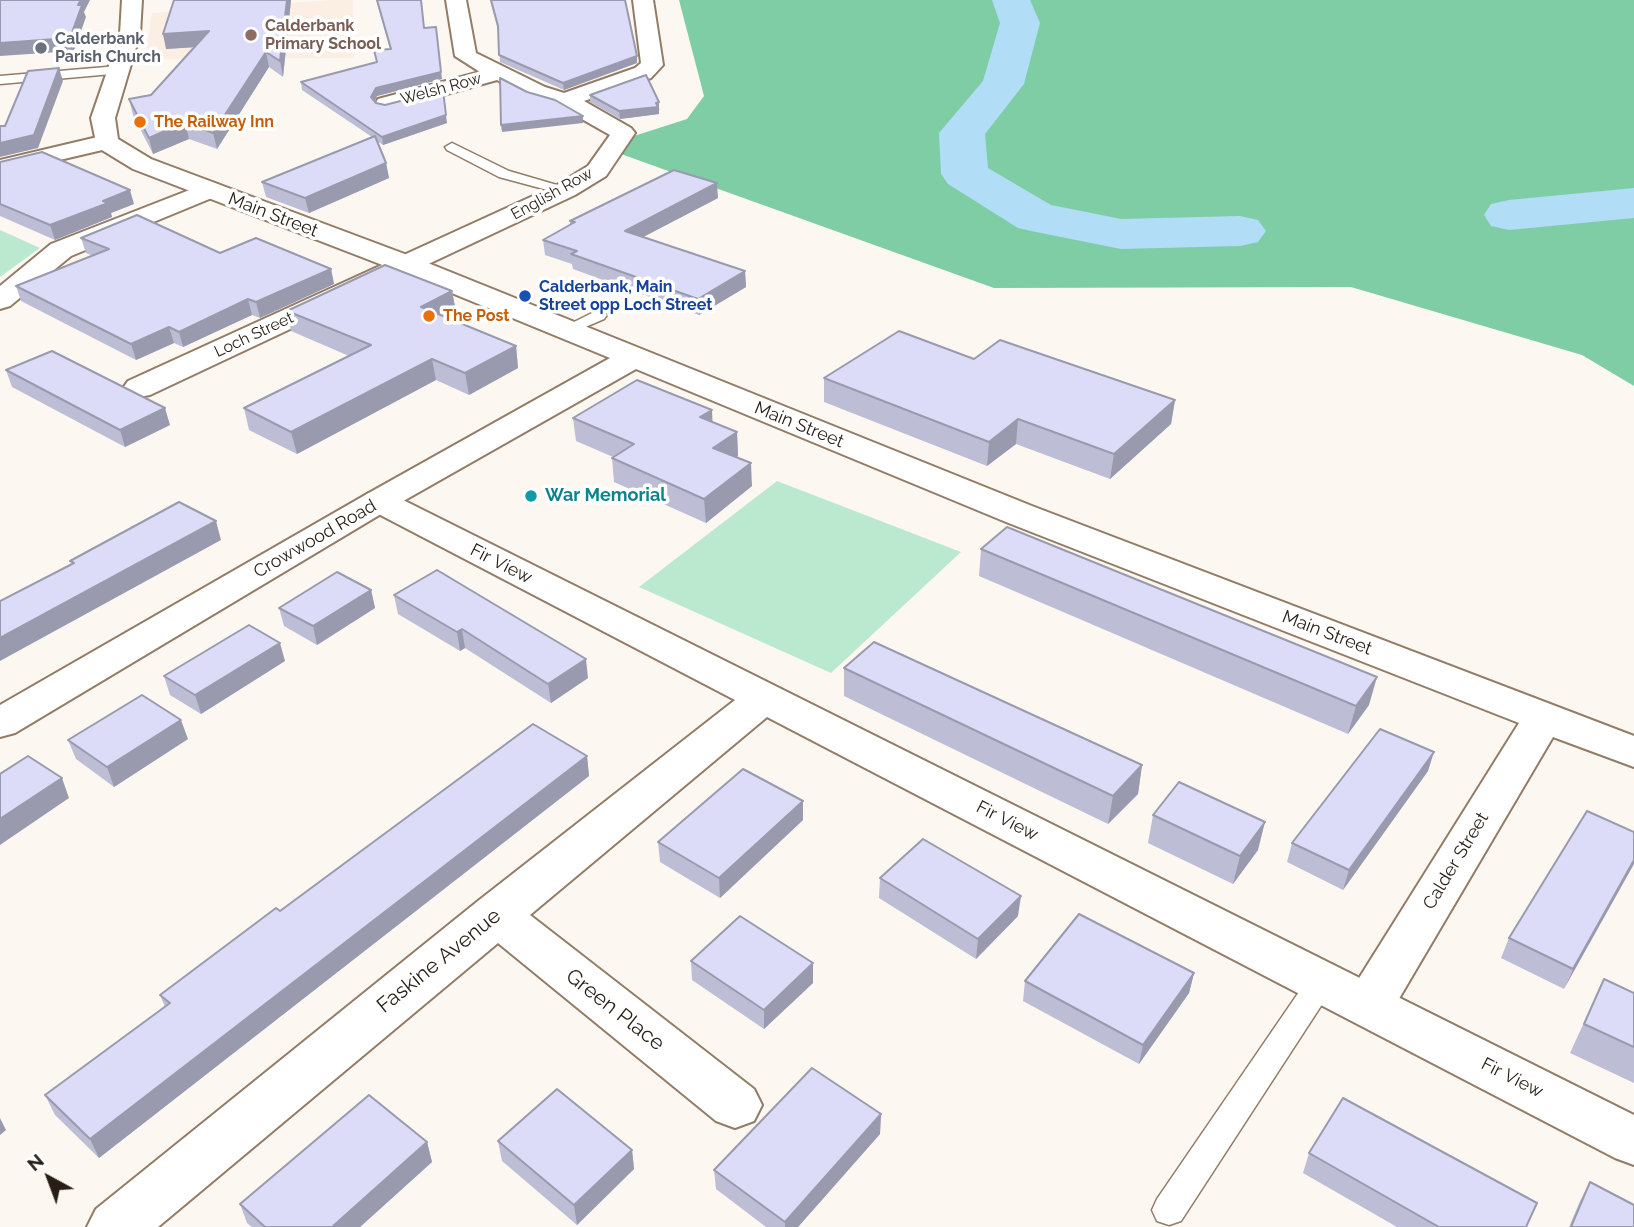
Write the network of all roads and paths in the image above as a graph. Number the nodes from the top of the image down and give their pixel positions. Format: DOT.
graph roads {
  1 [pos="132,0"];
  2 [pos="456,0"];
  3 [pos="643,0"];
  4 [pos="118,70"];
  5 [pos="496,74"];
  6 [pos="0,80"];
  7 [pos="565,100"];
  8 [pos="386,104"];
  9 [pos="106,142"];
  10 [pos="452,147"];
  11 [pos="0,167"];
  12 [pos="210,190"];
  13 [pos="566,190"];
  14 [pos="408,265"];
  15 [pos="0,300"];
  16 [pos="598,315"];
  17 [pos="567,330"];
  18 [pos="633,358"];
  19 [pos="139,388"];
  20 [pos="379,501"];
  21 [pos="764,698"];
  22 [pos="1544,717"];
  23 [pos="0,723"];
  24 [pos="1634,752"];
  25 [pos="495,914"];
  26 [pos="1322,981"];
  27 [pos="1369,1005"];
  28 [pos="735,1105"];
  29 [pos="1634,1141"];
  30 [pos="1169,1210"];
  31 [pos="116,1227"];
  1 -- 4 [label="street"];
  2 -- 5 [label="street, English Row"];
  3 -- 7 [label="street"];
  4 -- 6 [label="lane"];
  4 -- 9 [label="street"];
  5 -- 7 [label="street, English Row"];
  5 -- 8 [label="street, Welsh Row"];
  7 -- 13 [label="street, English Row"];
  9 -- 11 [label="street"];
  9 -- 12 [label="street, Main Street"];
  10 -- 13 [label="lane"];
  12 -- 14 [label="street, Main Street"];
  12 -- 15 [label="street"];
  13 -- 14 [label="street, English Row"];
  14 -- 17 [label="street, Main Street"];
  14 -- 19 [label="street, Loch Street"];
  16 -- 17 [label="lane"];
  17 -- 18 [label="street, Main Street"];
  18 -- 20 [label="street, Crowwood Road"];
  18 -- 22 [label="street, Main Street"];
  20 -- 21 [label="street, Fir View"];
  20 -- 23 [label="street, Crowwood Road"];
  21 -- 25 [label="street, Faskine Avenue"];
  21 -- 26 [label="street, Fir View"];
  22 -- 24 [label="street, Main Street"];
  22 -- 27 [label="street, Calder Street"];
  25 -- 28 [label="street, Green Place"];
  25 -- 31 [label="street, Faskine Avenue"];
  26 -- 27 [label="street, Fir View"];
  26 -- 30 [label="lane"];
  27 -- 29 [label="street, Fir View"];
}
